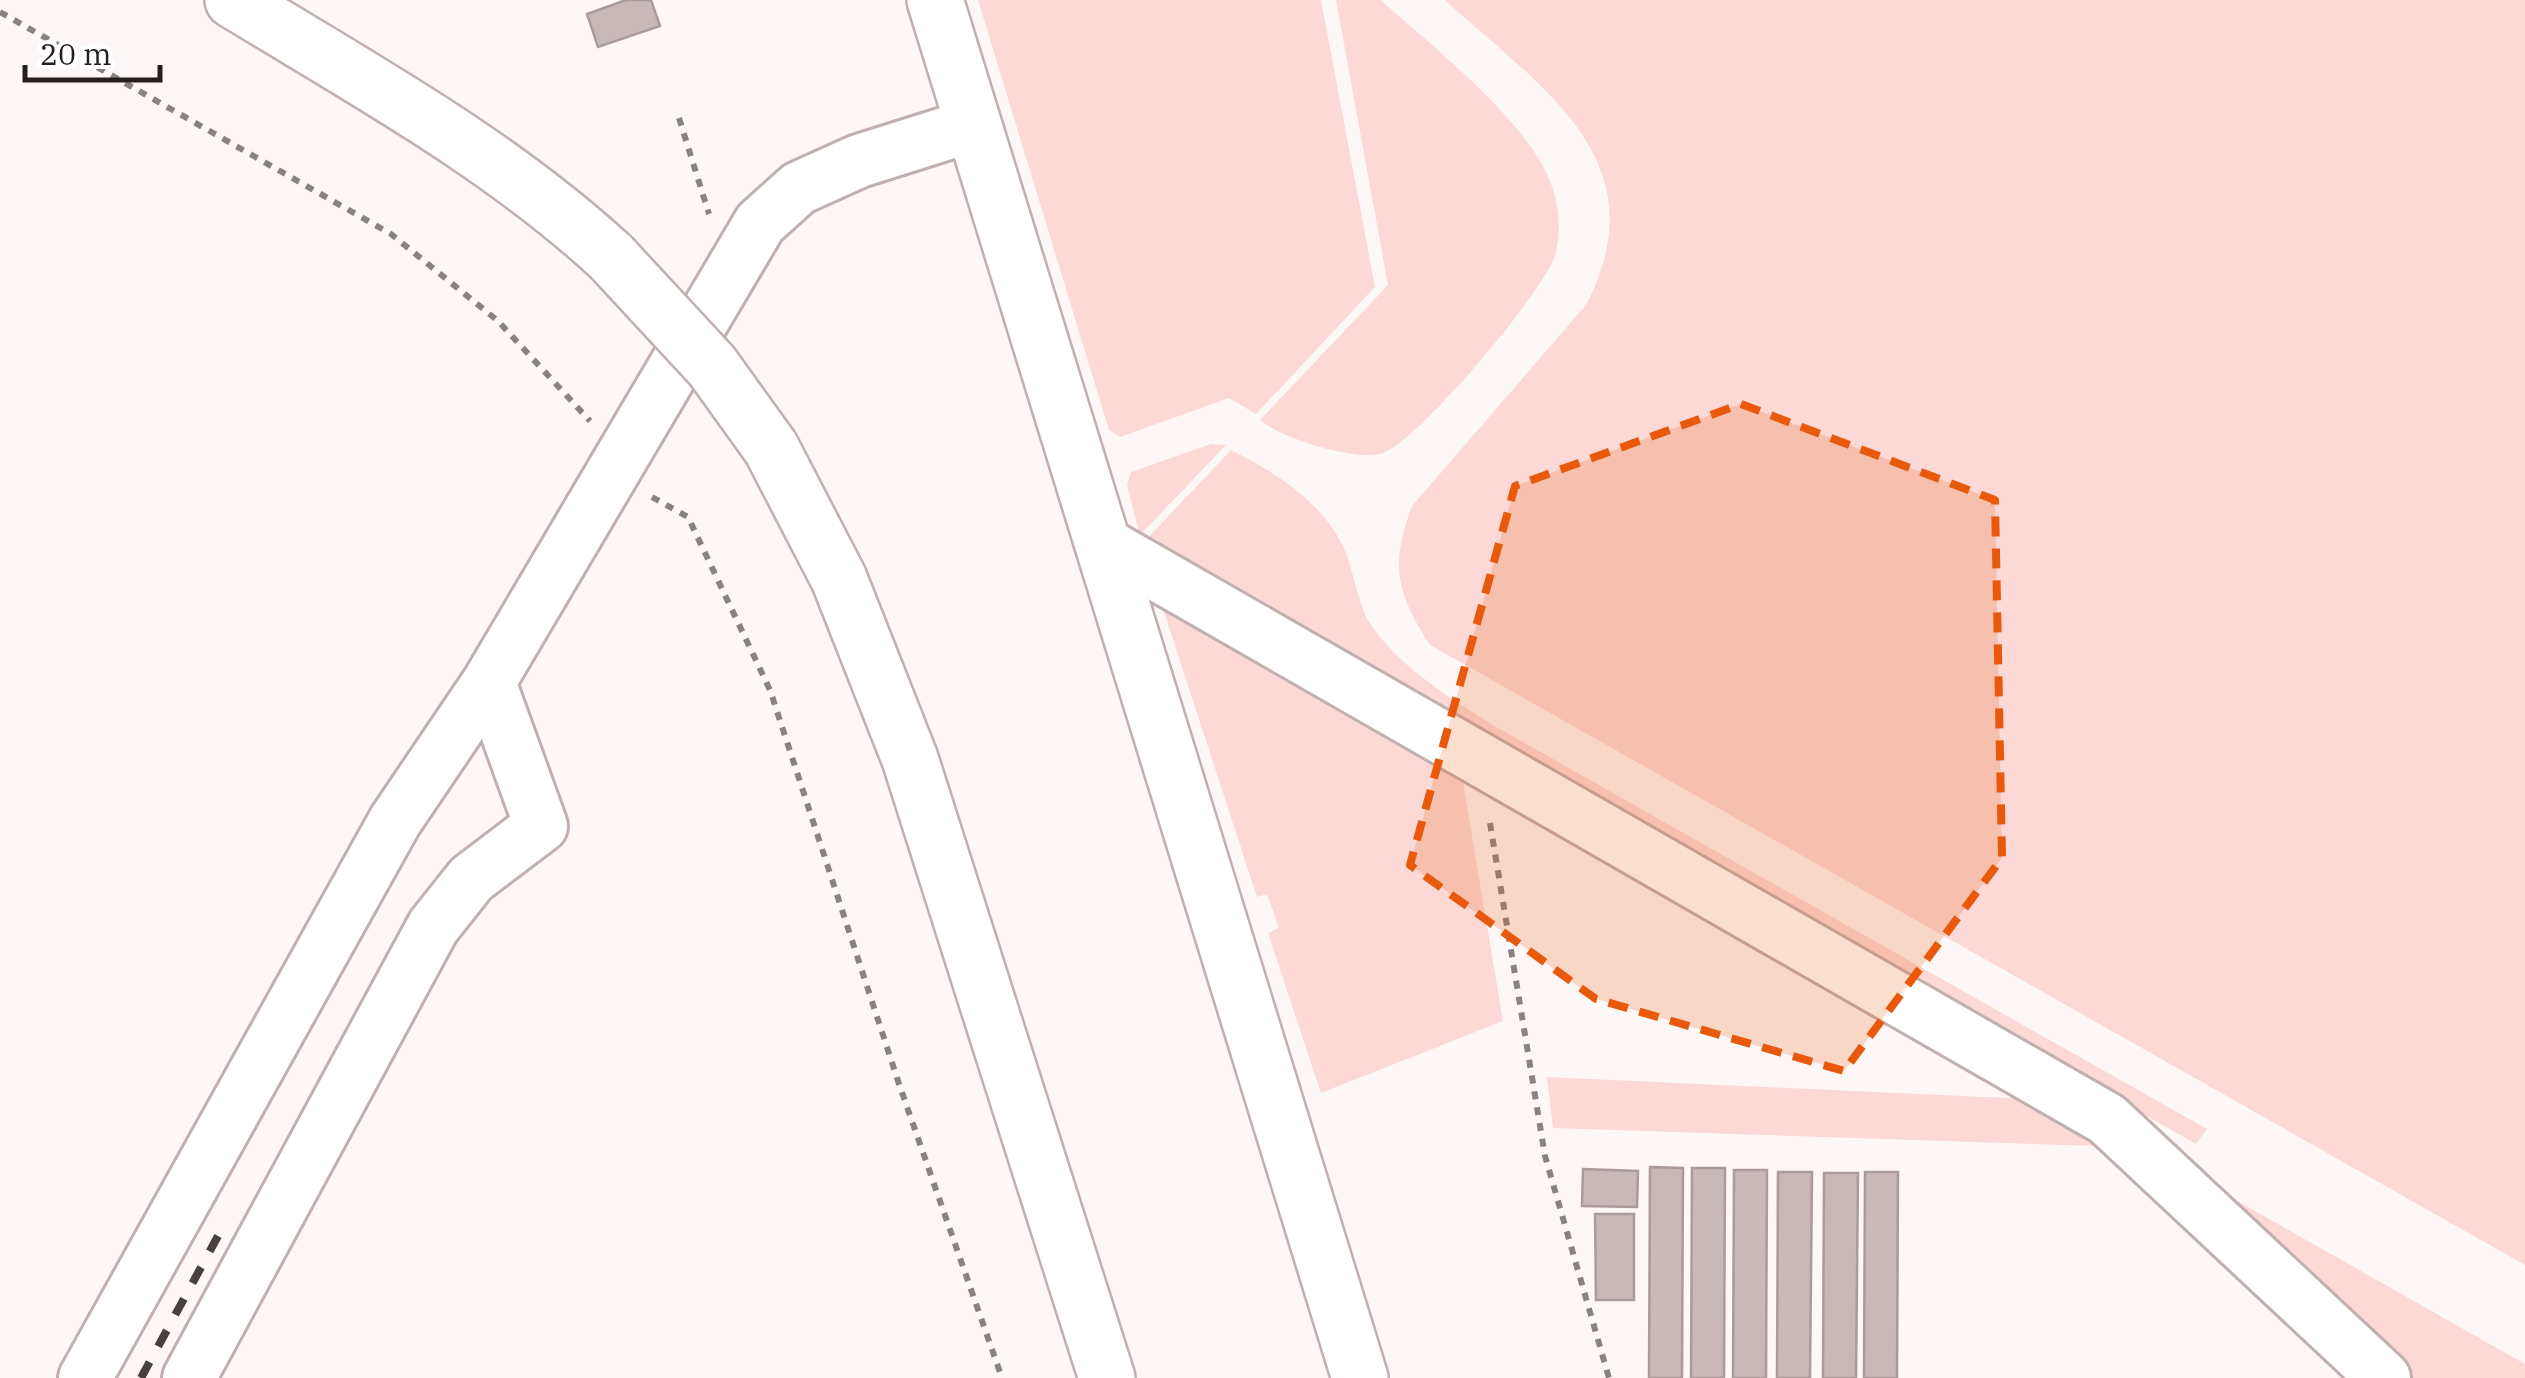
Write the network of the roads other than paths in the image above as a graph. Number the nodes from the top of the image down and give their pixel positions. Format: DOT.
graph roads {
  1 [pos="233,0"];
  2 [pos="935,0"];
  3 [pos="974,125"];
  4 [pos="1102,542"];
  5 [pos="489,682"];
  6 [pos="85,1378"];
  7 [pos="189,1378"];
  8 [pos="1108,1378"];
  9 [pos="1360,1378"];
  10 [pos="2384,1378"];
  1 -- 8 [label="street, bridge"];
  2 -- 3 [label="street"];
  3 -- 4 [label="street"];
  3 -- 5 [label="street"];
  4 -- 9 [label="street"];
  4 -- 10 [label="street"];
  5 -- 6 [label="street"];
  5 -- 7 [label="street"];
}
